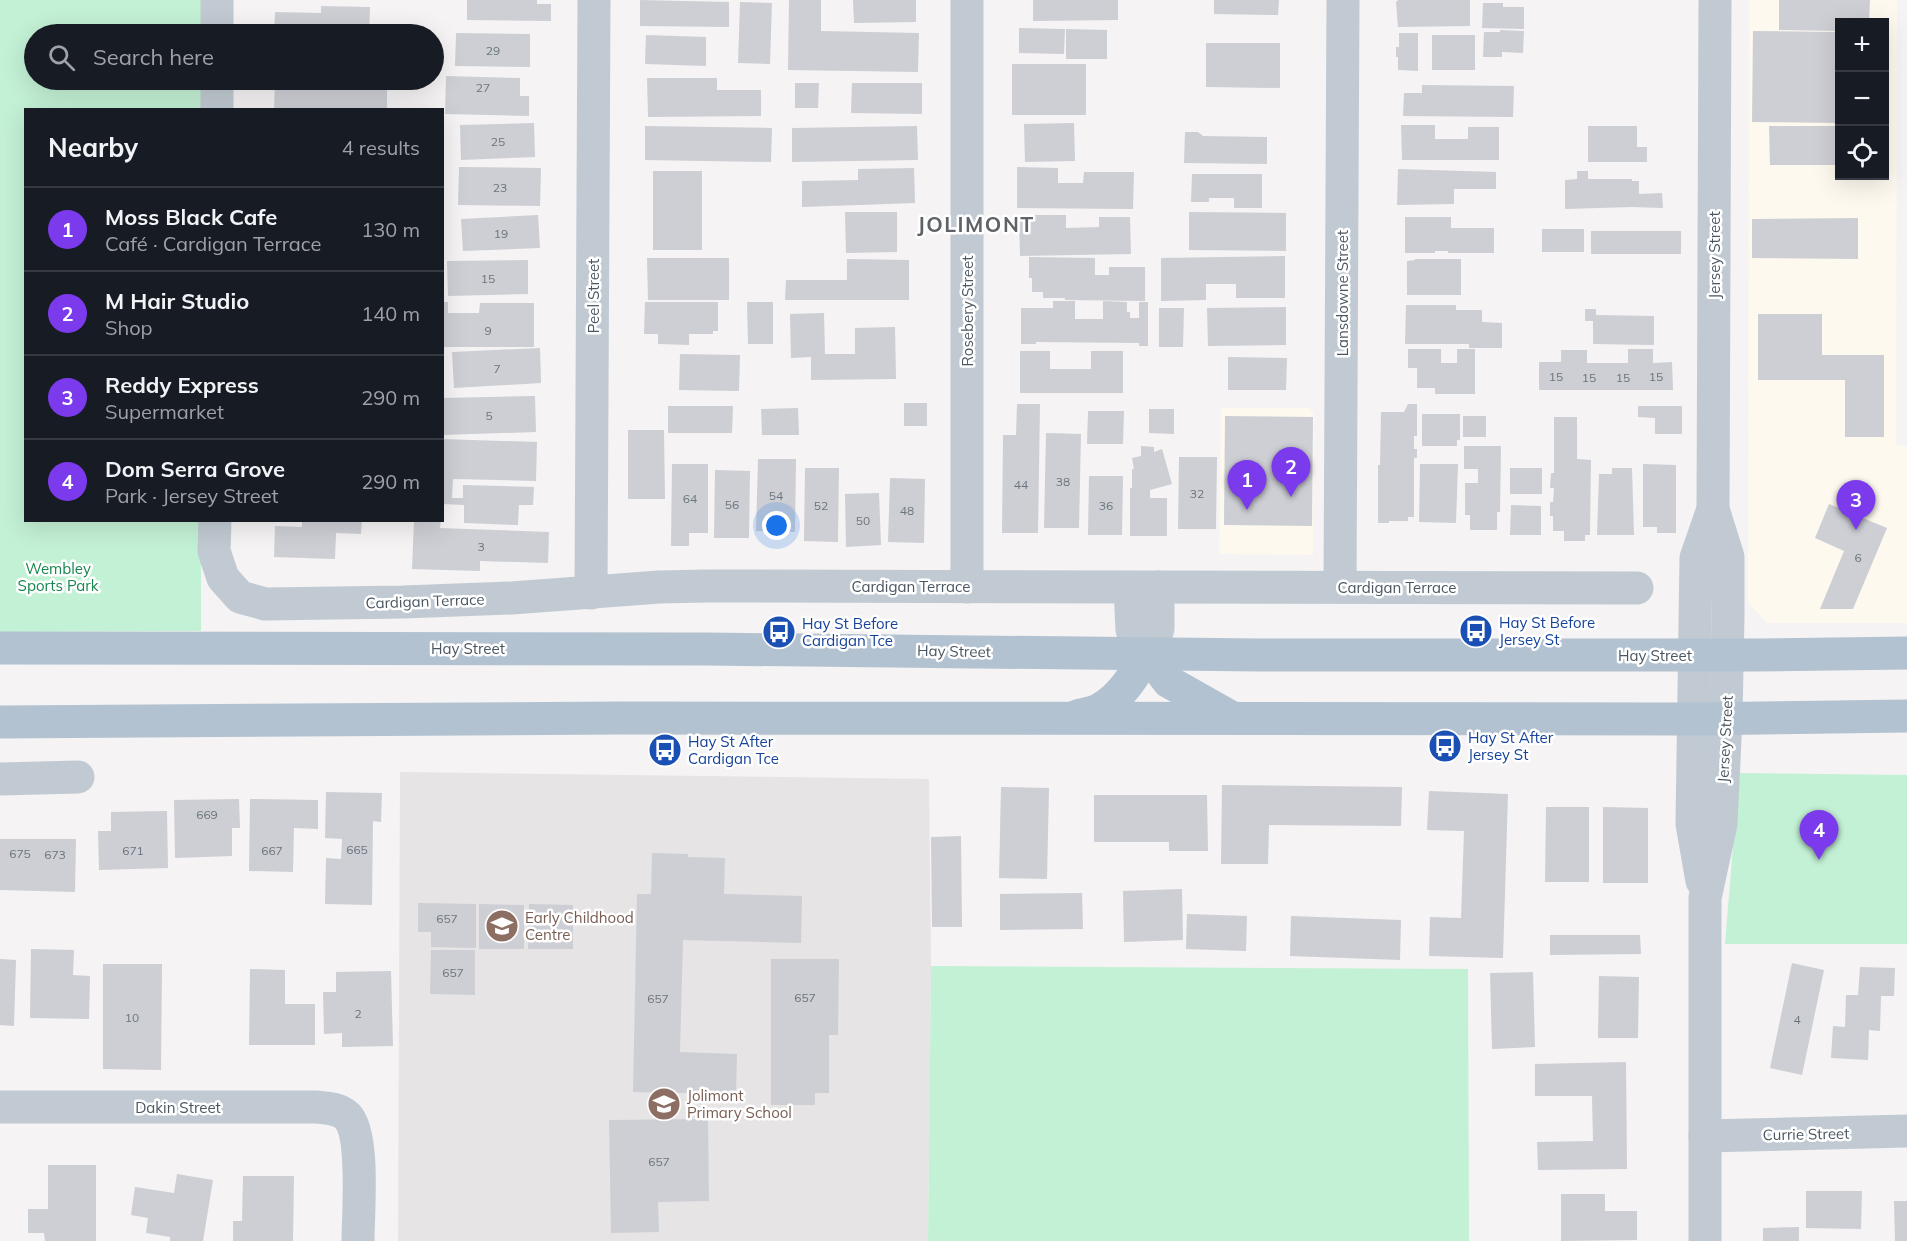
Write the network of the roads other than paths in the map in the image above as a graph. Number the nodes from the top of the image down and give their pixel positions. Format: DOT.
graph roads {
  1 [pos="217,0"];
  2 [pos="594,0"];
  3 [pos="967,0"];
  4 [pos="1343,0"];
  5 [pos="1715,0"];
  6 [pos="217,24"];
  7 [pos="217,90"];
  8 [pos="216,108"];
  9 [pos="1713,509"];
  10 [pos="214,536"];
  11 [pos="967,587"];
  12 [pos="1144,587"];
  13 [pos="1340,587"];
  14 [pos="1637,588"];
  15 [pos="591,592"];
  16 [pos="0,648"];
  17 [pos="1907,653"];
  18 [pos="1147,654"];
  19 [pos="1694,655"];
  20 [pos="1728,655"];
  21 [pos="1907,716"];
  22 [pos="1726,718"];
  23 [pos="1235,719"];
  24 [pos="1693,719"];
  25 [pos="1064,720"];
  26 [pos="0,722"];
  27 [pos="78,777"];
  28 [pos="0,779"];
  29 [pos="1705,898"];
  30 [pos="0,1107"];
  31 [pos="1907,1131"];
  32 [pos="1705,1136"];
  33 [pos="358,1241"];
  34 [pos="1705,1241"];
  1 -- 6 [label="street"];
  2 -- 15 [label="street, Peel Street"];
  3 -- 11 [label="street, Rosebery Street"];
  4 -- 13 [label="street, Lansdowne Street"];
  5 -- 9 [label="street, Jersey Street"];
  7 -- 8 [label="street"];
  9 -- 19 [label="street, Jersey Street"];
  9 -- 20 [label="street, Jersey Street"];
  10 -- 15 [label="street, Cardigan Terrace"];
  11 -- 12 [label="street, Cardigan Terrace"];
  11 -- 15 [label="street, Cardigan Terrace"];
  12 -- 13 [label="street, Cardigan Terrace"];
  12 -- 18 [label="street"];
  13 -- 14 [label="street, Cardigan Terrace"];
  16 -- 18 [label="main road, Hay Street"];
  17 -- 20 [label="main road, Hay Street"];
  18 -- 19 [label="main road, Hay Street"];
  18 -- 23 [label="main road"];
  18 -- 25 [label="main road"];
  19 -- 20 [label="main road, Hay Street"];
  19 -- 24 [label="street, Jersey Street"];
  20 -- 22 [label="street, Jersey Street"];
  21 -- 22 [label="main road"];
  22 -- 24 [label="main road"];
  22 -- 29 [label="street, Jersey Street"];
  23 -- 24 [label="main road"];
  23 -- 25 [label="main road"];
  24 -- 29 [label="street, Jersey Street"];
  25 -- 26 [label="main road"];
  27 -- 28 [label="street"];
  29 -- 32 [label="street, Jersey Street"];
  30 -- 33 [label="street, Dakin Street"];
  31 -- 32 [label="street, Currie Street"];
  32 -- 34 [label="street, Jersey Street"];
}
